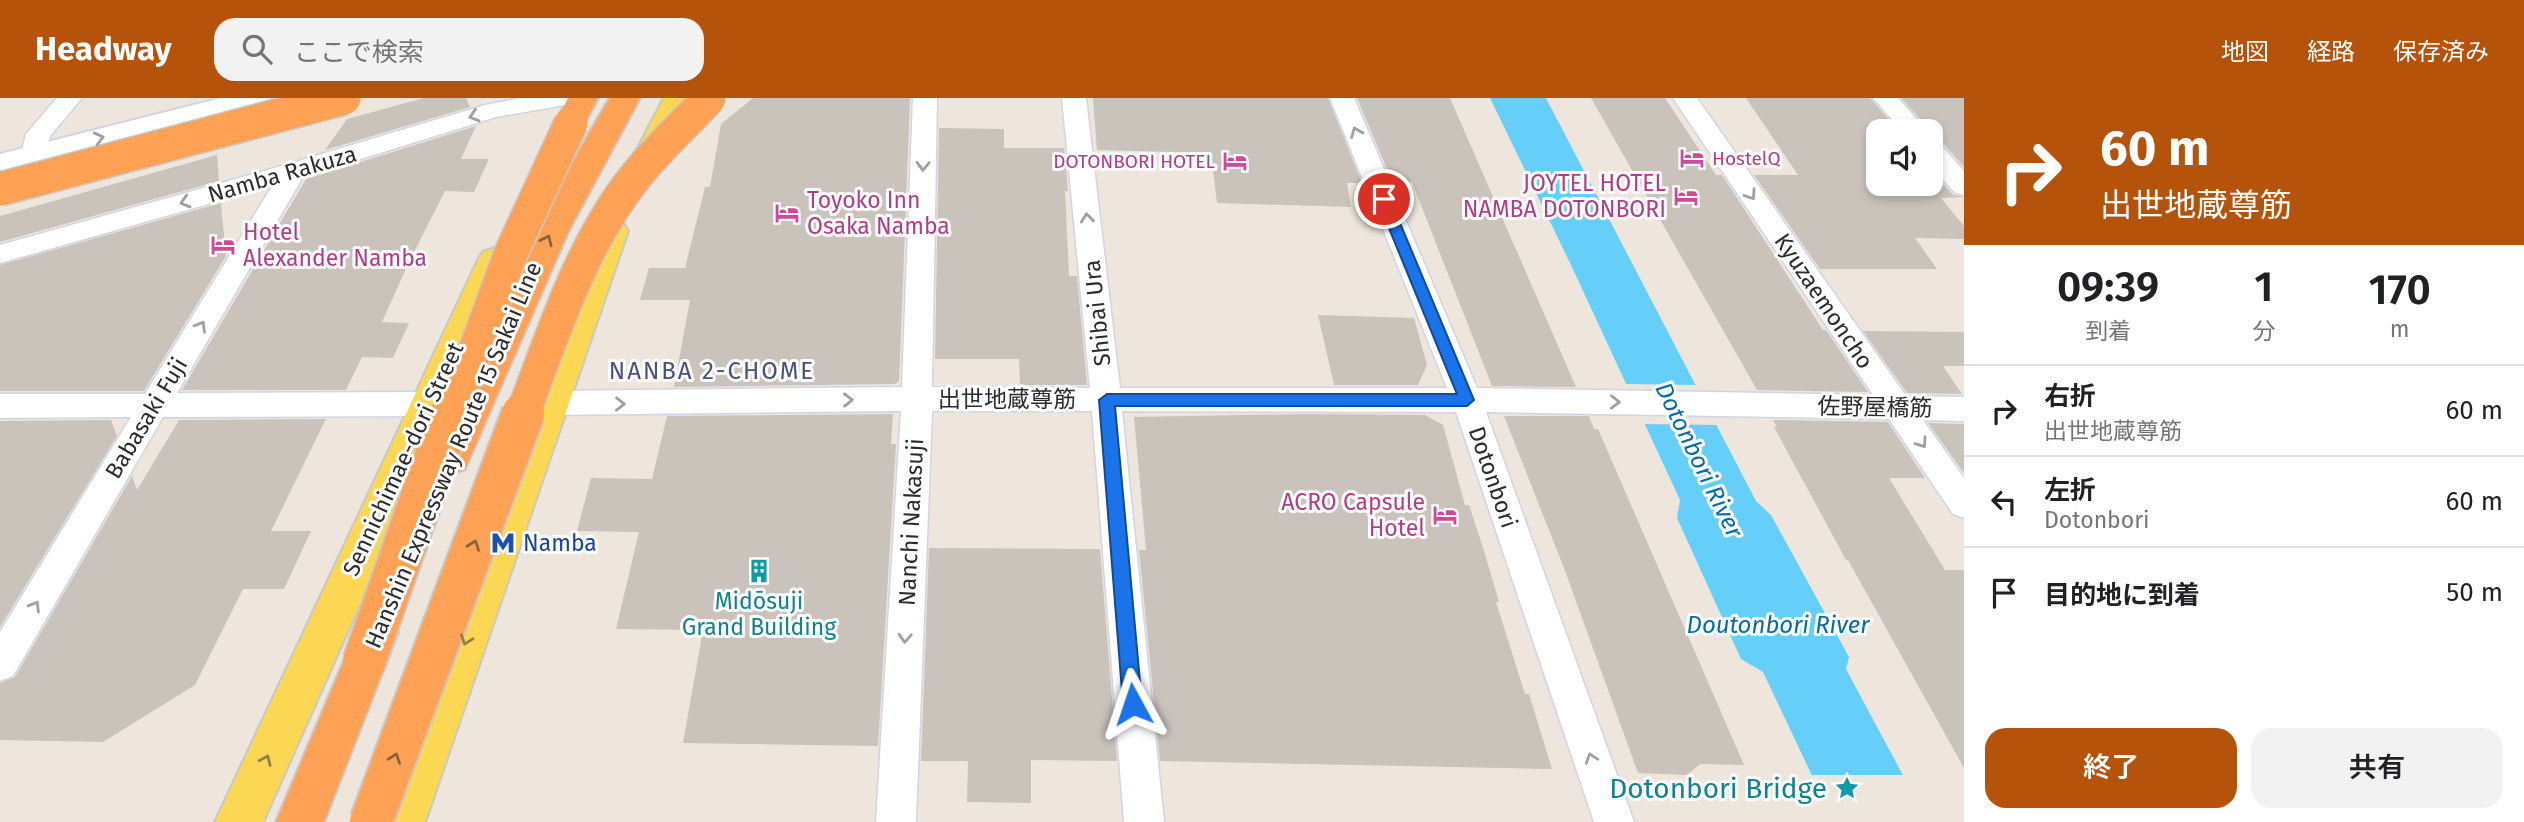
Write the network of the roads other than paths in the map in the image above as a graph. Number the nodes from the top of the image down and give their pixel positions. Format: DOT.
graph roads {
  1 [pos="71,98"];
  2 [pos="256,98"];
  3 [pos="297,98"];
  4 [pos="344,98"];
  5 [pos="565,98"];
  6 [pos="572,98"];
  7 [pos="583,98"];
  8 [pos="625,98"];
  9 [pos="679,98"];
  10 [pos="709,98"];
  11 [pos="925,98"];
  12 [pos="1074,98"];
  13 [pos="1342,98"];
  14 [pos="1685,98"];
  15 [pos="1885,98"];
  16 [pos="1903,119"];
  17 [pos="33,155"];
  18 [pos="96,163"];
  19 [pos="0,164"];
  20 [pos="1943,164"];
  21 [pos="294,171"];
  22 [pos="1964,187"];
  23 [pos="2,196"];
  24 [pos="0,254"];
  25 [pos="917,399"];
  26 [pos="1107,400"];
  27 [pos="1467,400"];
  28 [pos="1547,400"];
  29 [pos="552,403"];
  30 [pos="428,404"];
  31 [pos="0,406"];
  32 [pos="153,406"];
  33 [pos="1897,408"];
  34 [pos="1964,409"];
  35 [pos="1964,504"];
  36 [pos="364,662"];
  37 [pos="0,664"];
  38 [pos="897,821"];
  39 [pos="239,822"];
  40 [pos="300,822"];
  41 [pos="371,822"];
  42 [pos="401,822"];
  43 [pos="1144,822"];
  44 [pos="1614,822"];
  1 -- 17 [label="street"];
  17 -- 2 [label="street, one-way"];
  3 -- 18 [label="highway, bridge"];
  4 -- 18 [label="highway, bridge"];
  5 -- 21 [label="street, Namba Rakuza, one-way"];
  6 -- 30 [label="main road, Sennichimae-dori Street"];
  7 -- 36 [label="highway, bridge"];
  36 -- 8 [label="highway, Hanshin Expressway Route 15 Sakai Line, one-way, bridge"];
  9 -- 29 [label="main road"];
  41 -- 10 [label="highway, one-way, bridge"];
  11 -- 25 [label="street, Nanchi Nakasuji, one-way"];
  26 -- 12 [label="street, Shibai Ura, one-way"];
  27 -- 13 [label="street, Dotonbori, one-way"];
  14 -- 33 [label="street, Kyuzaemoncho, one-way"];
  15 -- 16 [label="street"];
  17 -- 19 [label="street"];
  17 -- 23 [label="street"];
  18 -- 23 [label="highway, bridge"];
  20 -- 22 [label="street"];
  21 -- 24 [label="street, Namba Rakuza, one-way"];
  32 -- 21 [label="street, Babasaki Fuji, one-way"];
  25 -- 26 [label="street, 出世地蔵尊筋"];
  29 -- 25 [label="street, 出世地蔵尊筋, one-way"];
  25 -- 38 [label="street, Nanchi Nakasuji, one-way"];
  26 -- 27 [label="street, 出世地蔵尊筋"];
  26 -- 43 [label="street, Shibai Ura"];
  27 -- 28 [label="street, 出世地蔵尊筋"];
  44 -- 27 [label="street, Dotonbori, one-way"];
  28 -- 33 [label="street, 佐野屋橋筋, one-way"];
  29 -- 42 [label="main road, one-way"];
  30 -- 32 [label="street"];
  39 -- 30 [label="main road, Sennichimae-dori Street, one-way"];
  31 -- 32 [label="street"];
  37 -- 32 [label="street, Babasaki Fuji, one-way"];
  33 -- 34 [label="street, 佐野屋橋筋"];
  33 -- 35 [label="street, Kyuzaemoncho, one-way"];
  36 -- 40 [label="highway, Hanshin Expressway Route 15 Sakai Line"];
}
